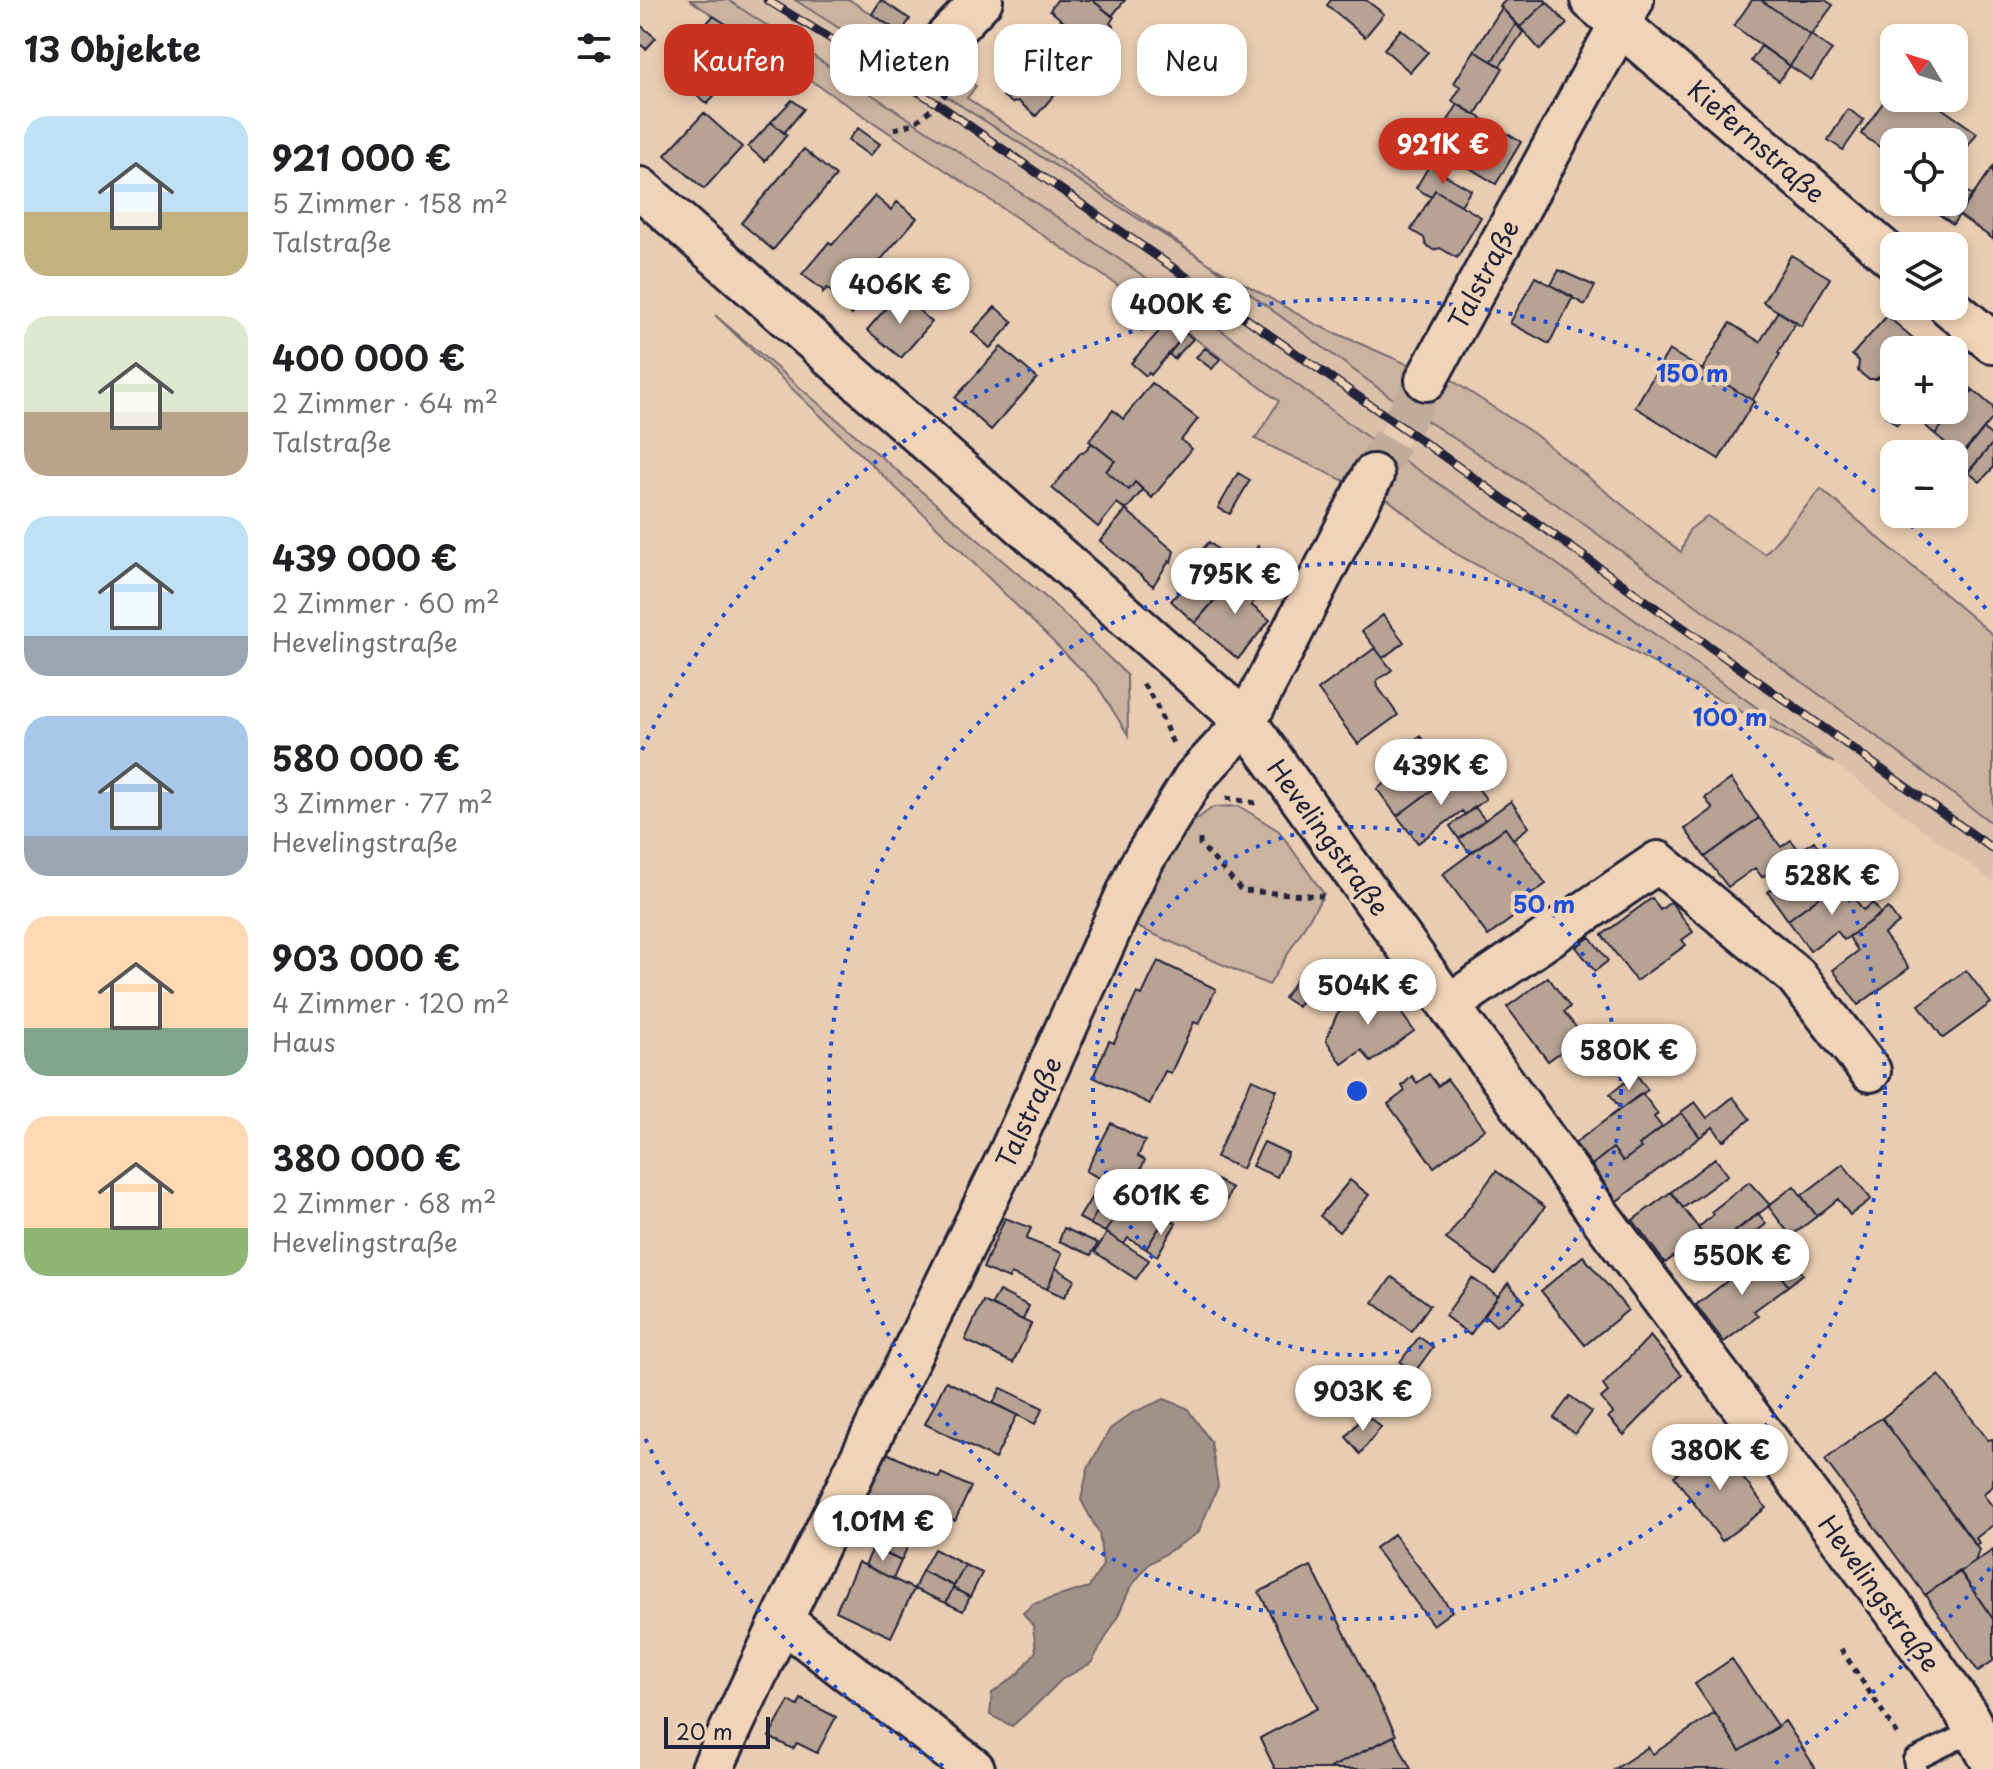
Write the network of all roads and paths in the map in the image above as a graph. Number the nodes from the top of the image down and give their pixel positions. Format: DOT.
graph roads {
  1 [pos="982,0"];
  2 [pos="1614,8"];
  3 [pos="959,24"];
  4 [pos="944,96"];
  5 [pos="894,129"];
  6 [pos="640,188"];
  7 [pos="1880,246"];
  8 [pos="1966,320"];
  9 [pos="1993,343"];
  10 [pos="1426,380"];
  11 [pos="1373,475"];
  12 [pos="1246,722"];
  13 [pos="1201,831"];
  14 [pos="1373,899"];
  15 [pos="1449,1005"];
  16 [pos="1870,1071"];
  17 [pos="782,1620"];
  18 [pos="1841,1649"];
  19 [pos="1981,1725"];
  20 [pos="1915,1764"];
  21 [pos="712,1769"];
  22 [pos="974,1769"];
  1 -- 3 [label="street"];
  2 -- 7 [label="street, Kiefernstraße"];
  2 -- 10 [label="street, Talstraße"];
  4 -- 5 [label="path"];
  6 -- 12 [label="street, Hevelingstraße"];
  8 -- 9 [label="street"];
  11 -- 12 [label="street, Talstraße"];
  12 -- 14 [label="street, Hevelingstraße"];
  12 -- 17 [label="street, Talstraße"];
  13 -- 14 [label="path"];
  14 -- 15 [label="street, Hevelingstraße"];
  15 -- 16 [label="street"];
  15 -- 19 [label="street, Hevelingstraße"];
  17 -- 21 [label="street, Talstraße"];
  17 -- 22 [label="street"];
  18 -- 20 [label="path"];
  19 -- 20 [label="lane"];
}
